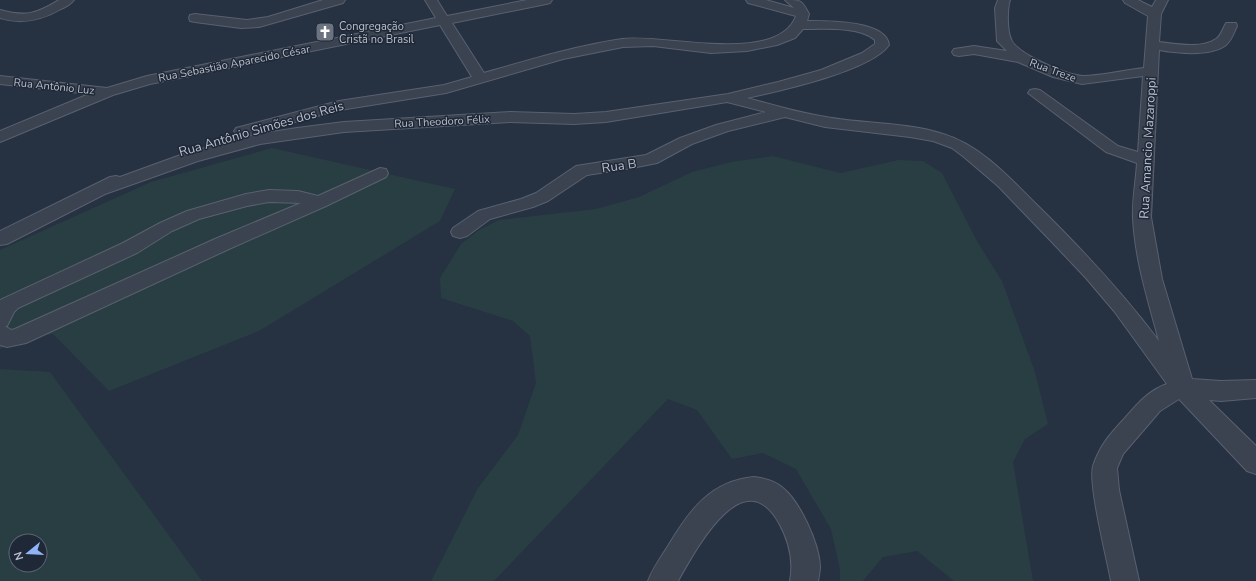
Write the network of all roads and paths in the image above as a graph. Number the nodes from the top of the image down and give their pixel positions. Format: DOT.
graph roads {
  1 [pos="68,0"];
  2 [pos="338,0"];
  3 [pos="431,0"];
  4 [pos="546,0"];
  5 [pos="752,0"];
  6 [pos="791,0"];
  7 [pos="1004,0"];
  8 [pos="1129,0"];
  9 [pos="1158,7"];
  10 [pos="0,14"];
  11 [pos="195,18"];
  12 [pos="801,19"];
  13 [pos="446,21"];
  14 [pos="1231,26"];
  15 [pos="1152,45"];
  16 [pos="959,52"];
  17 [pos="1021,58"];
  18 [pos="1150,71"];
  19 [pos="0,80"];
  20 [pos="474,81"];
  21 [pos="108,92"];
  22 [pos="1035,92"];
  23 [pos="727,98"];
  24 [pos="785,113"];
  25 [pos="0,137"];
  26 [pos="1146,160"];
  27 [pos="380,173"];
  28 [pos="106,188"];
  29 [pos="320,202"];
  30 [pos="460,232"];
  31 [pos="0,239"];
  32 [pos="0,320"];
  33 [pos="0,333"];
  34 [pos="1183,388"];
  35 [pos="1256,388"];
  36 [pos="1256,463"];
  37 [pos="662,581"];
  38 [pos="804,581"];
  39 [pos="1125,581"];
  1 -- 10 [label="street"];
  2 -- 11 [label="street"];
  3 -- 13 [label="street"];
  4 -- 13 [label="street, Rua Sebastião Aparecido César"];
  5 -- 12 [label="street"];
  6 -- 12 [label="street"];
  7 -- 17 [label="street, Rua Treze"];
  8 -- 9 [label="street"];
  9 -- 15 [label="street, Rua Amancio Mazaroppi"];
  12 -- 20 [label="street, Rua Antônio Simões dos Reis"];
  12 -- 23 [label="street"];
  13 -- 20 [label="street"];
  13 -- 21 [label="street, Rua Sebastião Aparecido César"];
  14 -- 15 [label="street"];
  15 -- 18 [label="street, Rua Amancio Mazaroppi"];
  16 -- 17 [label="street"];
  17 -- 18 [label="street, Rua Treze"];
  18 -- 26 [label="street, Rua Amancio Mazaroppi"];
  19 -- 21 [label="street, Rua Antônio Luz"];
  20 -- 28 [label="street, Rua Antônio Simões dos Reis"];
  21 -- 25 [label="street, Rua Sebastião Aparecido César"];
  22 -- 26 [label="street"];
  23 -- 24 [label="street, Rua Theodoro Félix"];
  23 -- 28 [label="street, Rua Theodoro Félix"];
  24 -- 30 [label="street, Rua B"];
  24 -- 34 [label="street, Rua Theodoro Félix"];
  26 -- 34 [label="street, Rua Amancio Mazaroppi"];
  27 -- 29 [label="street"];
  28 -- 31 [label="street, Rua Antônio Simões dos Reis"];
  29 -- 32 [label="street"];
  29 -- 33 [label="street"];
  34 -- 35 [label="street"];
  34 -- 36 [label="street, Rua Theodoro Félix"];
  34 -- 39 [label="street"];
  37 -- 38 [label="street"];
}
